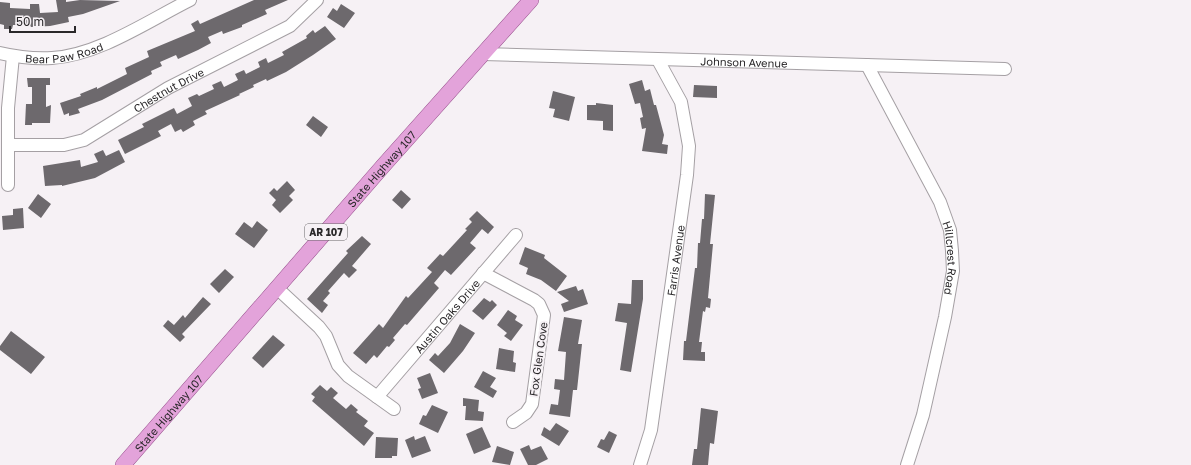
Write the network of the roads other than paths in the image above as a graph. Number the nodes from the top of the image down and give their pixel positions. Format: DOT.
graph roads {
  1 [pos="190,0"];
  2 [pos="317,0"];
  3 [pos="531,0"];
  4 [pos="0,53"];
  5 [pos="483,54"];
  6 [pos="13,56"];
  7 [pos="658,60"];
  8 [pos="867,65"];
  9 [pos="1005,69"];
  10 [pos="9,144"];
  11 [pos="8,185"];
  12 [pos="516,235"];
  13 [pos="483,273"];
  14 [pos="278,289"];
  15 [pos="377,397"];
  16 [pos="394,409"];
  17 [pos="513,422"];
  18 [pos="123,465"];
  19 [pos="640,465"];
  20 [pos="907,465"];
  1 -- 6 [label="street, Bear Paw Road"];
  2 -- 10 [label="street, Chestnut Drive"];
  3 -- 5 [label="main road, State Highway 107 / AR 107"];
  4 -- 6 [label="street, Bear Paw Road"];
  5 -- 7 [label="street, Johnson Avenue"];
  5 -- 14 [label="main road, State Highway 107 / AR 107"];
  6 -- 10 [label="street"];
  7 -- 8 [label="street, Johnson Avenue"];
  7 -- 19 [label="street, Farris Avenue"];
  8 -- 9 [label="street, Johnson Avenue"];
  8 -- 20 [label="street, Hillcrest Road"];
  10 -- 11 [label="street"];
  12 -- 13 [label="street, Austin Oaks Drive"];
  13 -- 15 [label="street, Austin Oaks Drive"];
  13 -- 17 [label="street, Fox Glen Cove"];
  14 -- 15 [label="street"];
  14 -- 18 [label="main road, State Highway 107 / AR 107"];
  15 -- 16 [label="street"];
}
